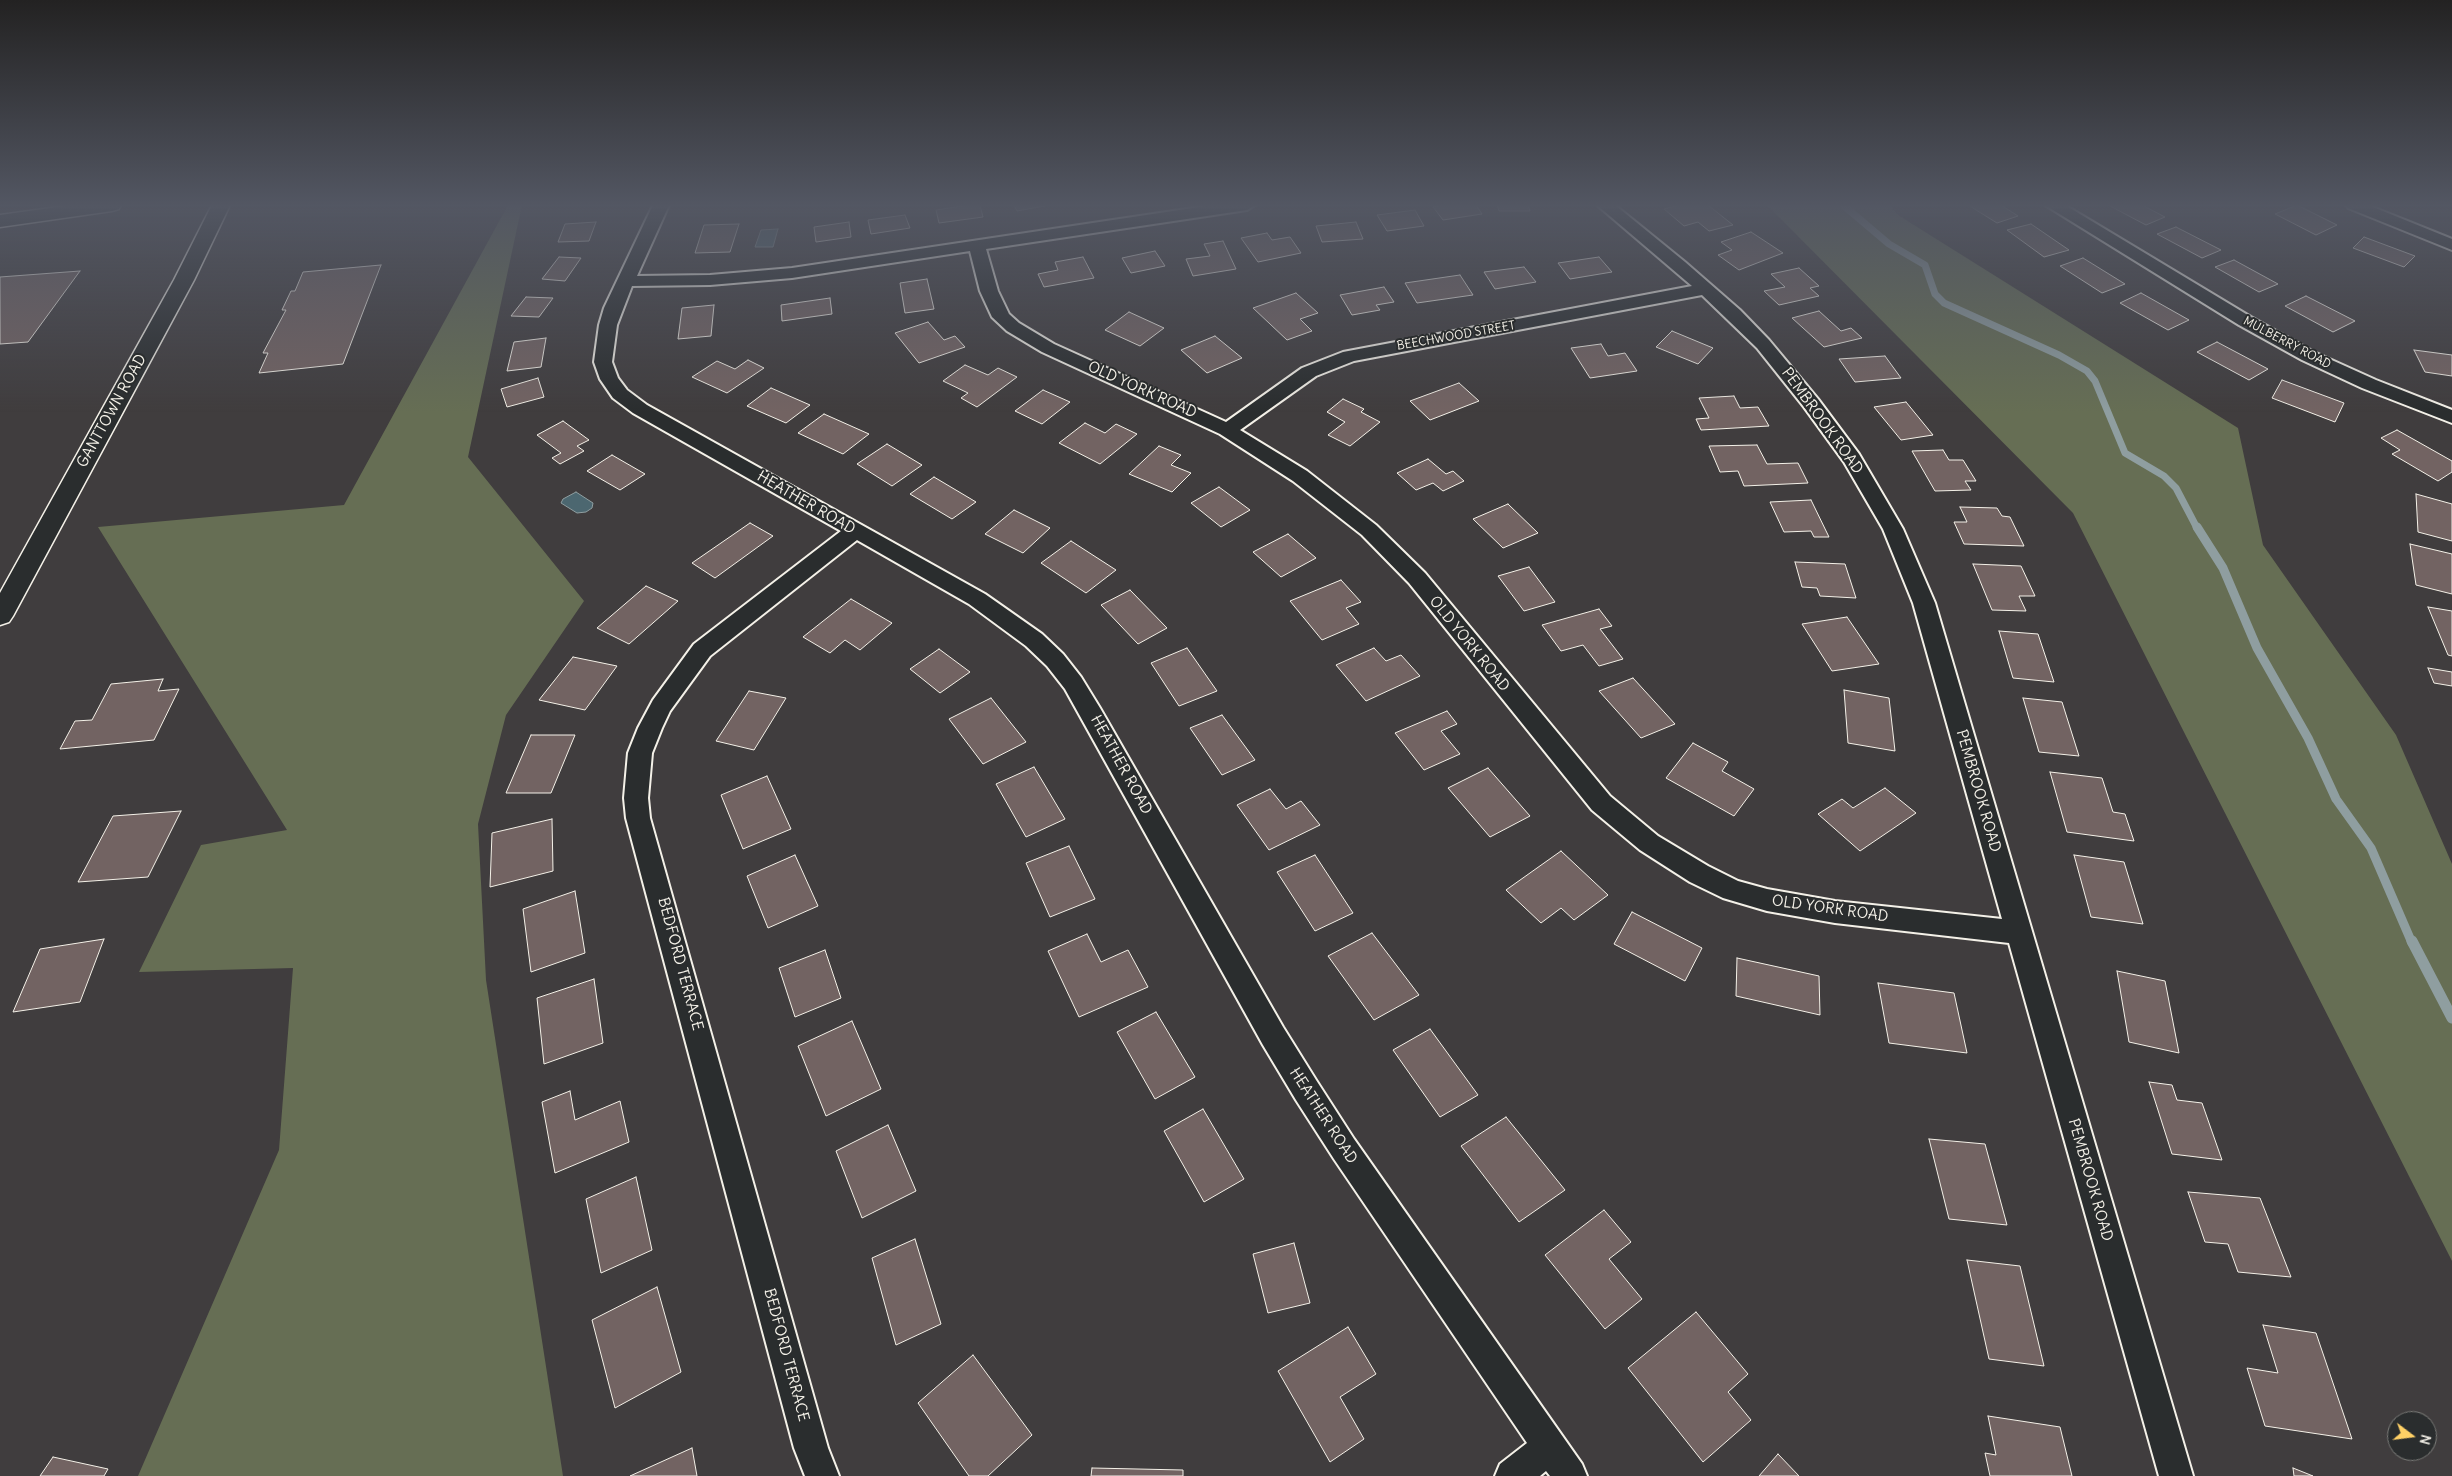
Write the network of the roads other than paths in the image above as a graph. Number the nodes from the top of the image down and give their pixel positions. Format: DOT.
graph roads {
  1 [pos="187,274"];
  2 [pos="628,274"];
  3 [pos="780,274"];
  4 [pos="984,274"];
  5 [pos="1687,274"];
  6 [pos="2167,274"];
  7 [pos="625,281"];
  8 [pos="1705,289"];
  9 [pos="2452,417"];
  10 [pos="1227,430"];
  11 [pos="855,531"];
  12 [pos="0,616"];
  13 [pos="2018,932"];
  14 [pos="1549,1448"];
  15 [pos="822,1476"];
  16 [pos="1512,1476"];
  17 [pos="1570,1476"];
  18 [pos="2176,1476"];
  1 -- 12 [label="street, GANTTOWN ROAD"];
  2 -- 7 [label="street, HEATHER ROAD"];
  3 -- 7 [label="street"];
  4 -- 10 [label="street, OLD YORK ROAD"];
  5 -- 8 [label="street, PEMBROOK ROAD"];
  6 -- 9 [label="street, MULBERRY ROAD"];
  7 -- 11 [label="street, HEATHER ROAD"];
  8 -- 10 [label="street, BEECHWOOD STREET"];
  8 -- 13 [label="street, PEMBROOK ROAD"];
  10 -- 13 [label="street, OLD YORK ROAD"];
  11 -- 14 [label="street, HEATHER ROAD"];
  11 -- 15 [label="street, BEDFORD TERRACE"];
  13 -- 18 [label="street, PEMBROOK ROAD"];
  14 -- 16 [label="street"];
  14 -- 17 [label="street, HEATHER ROAD"];
}
